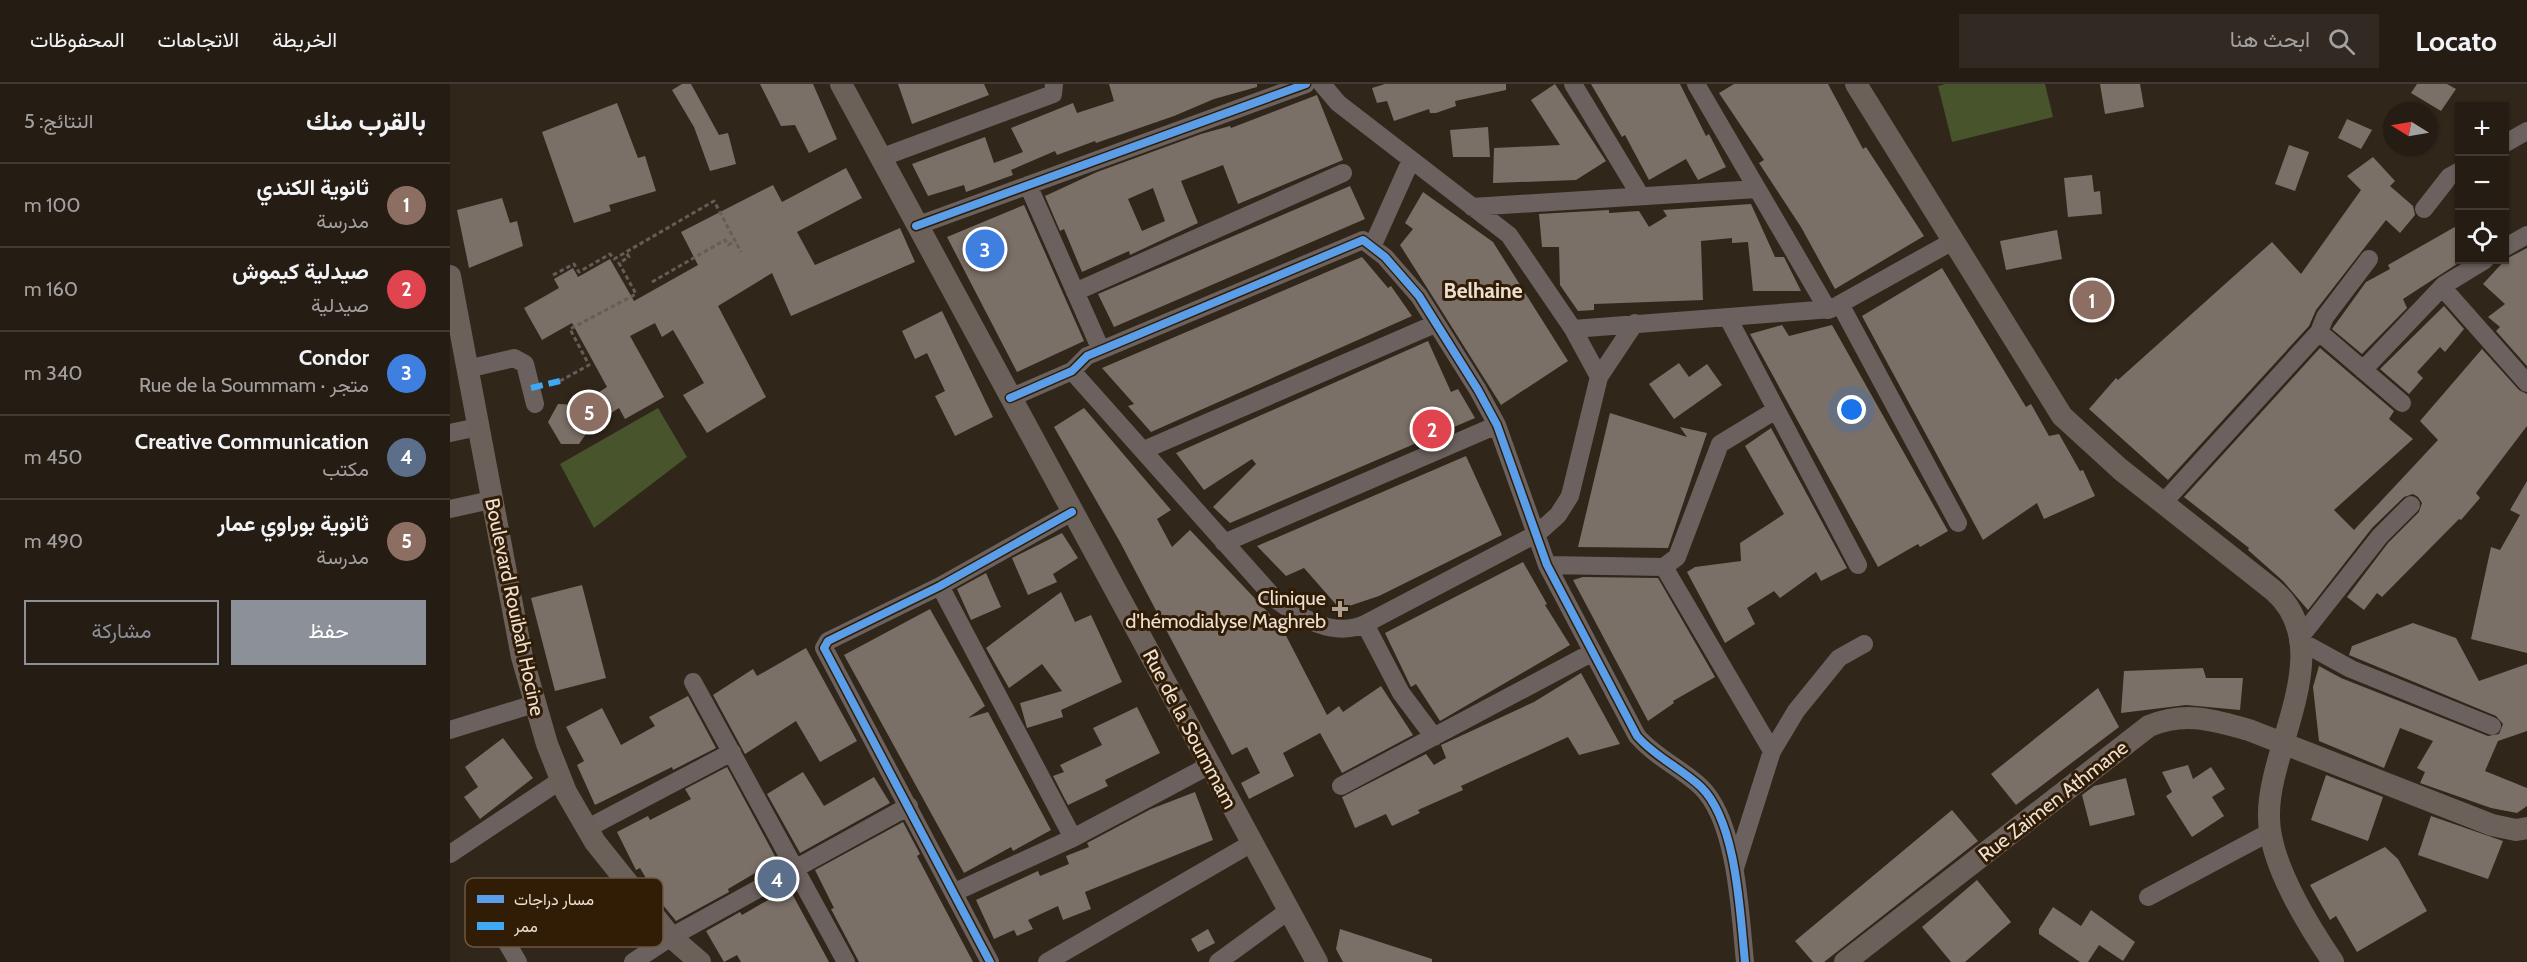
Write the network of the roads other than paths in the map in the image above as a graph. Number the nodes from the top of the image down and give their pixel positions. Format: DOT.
graph roads {
  1 [pos="841,84"];
  2 [pos="1054,84"];
  3 [pos="1573,84"];
  4 [pos="1696,84"];
  5 [pos="1856,84"];
  6 [pos="1321,85"];
  7 [pos="2527,131"];
  8 [pos="2509,142"];
  9 [pos="880,158"];
  10 [pos="1411,160"];
  11 [pos="1343,173"];
  12 [pos="2455,174"];
  13 [pos="1028,185"];
  14 [pos="1757,189"];
  15 [pos="1640,195"];
  16 [pos="1472,207"];
  17 [pos="2424,209"];
  18 [pos="916,226"];
  19 [pos="2527,235"];
  20 [pos="1953,241"];
  21 [pos="2509,246"];
  22 [pos="1372,247"];
  23 [pos="2369,259"];
  24 [pos="2479,264"];
  25 [pos="450,276"];
  26 [pos="2442,287"];
  27 [pos="1075,292"];
  28 [pos="1834,307"];
  29 [pos="1728,318"];
  30 [pos="1635,323"];
  31 [pos="1435,324"];
  32 [pos="1573,329"];
  33 [pos="2319,332"];
  34 [pos="1101,350"];
  35 [pos="461,365"];
  36 [pos="2363,370"];
  37 [pos="1072,371"];
  38 [pos="1599,376"];
  39 [pos="2527,383"];
  40 [pos="1010,398"];
  41 [pos="2402,403"];
  42 [pos="535,404"];
  43 [pos="1776,410"];
  44 [pos="1497,425"];
  45 [pos="478,427"];
  46 [pos="450,432"];
  47 [pos="1144,450"];
  48 [pos="492,500"];
  49 [pos="2163,503"];
  50 [pos="2411,505"];
  51 [pos="450,509"];
  52 [pos="1072,512"];
  53 [pos="1958,523"];
  54 [pos="1538,533"];
  55 [pos="1224,543"];
  56 [pos="1547,565"];
  57 [pos="1858,565"];
  58 [pos="1664,567"];
  59 [pos="940,586"];
  60 [pos="1365,624"];
  61 [pos="2298,640"];
  62 [pos="1864,644"];
  63 [pos="1593,652"];
  64 [pos="693,682"];
  65 [pos="534,704"];
  66 [pos="2492,726"];
  67 [pos="450,730"];
  68 [pos="1434,737"];
  69 [pos="2284,744"];
  70 [pos="732,752"];
  71 [pos="1772,752"];
  72 [pos="1210,765"];
  73 [pos="561,780"];
  74 [pos="1341,786"];
  75 [pos="909,806"];
  76 [pos="2527,828"];
  77 [pos="586,829"];
  78 [pos="2270,832"];
  79 [pos="1073,838"];
  80 [pos="1252,843"];
  81 [pos="450,854"];
  82 [pos="796,868"];
  83 [pos="1735,868"];
  84 [pos="625,878"];
  85 [pos="955,892"];
  86 [pos="2148,897"];
  87 [pos="1288,911"];
  88 [pos="663,927"];
  89 [pos="671,937"];
  90 [pos="663,942"];
  91 [pos="509,947"];
  92 [pos="656,947"];
  93 [pos="1221,961"];
  94 [pos="518,962"];
  95 [pos="633,962"];
  96 [pos="700,962"];
  97 [pos="846,962"];
  98 [pos="990,962"];
  99 [pos="1047,962"];
  100 [pos="1317,962"];
  101 [pos="1745,962"];
  102 [pos="1845,962"];
  103 [pos="2333,962"];
  1 -- 9 [label="main road, Rue de la Soummam"];
  2 -- 9 [label="street"];
  3 -- 15 [label="street"];
  4 -- 14 [label="street"];
  5 -- 20 [label="main road"];
  6 -- 10 [label="street"];
  6 -- 13 [label="street"];
  7 -- 8 [label="street"];
  9 -- 18 [label="main road, Rue de la Soummam"];
  10 -- 16 [label="street"];
  10 -- 22 [label="street"];
  11 -- 27 [label="street"];
  12 -- 17 [label="street"];
  13 -- 18 [label="street"];
  13 -- 27 [label="street"];
  14 -- 15 [label="street"];
  14 -- 28 [label="street"];
  15 -- 16 [label="street"];
  16 -- 32 [label="street"];
  18 -- 40 [label="main road, Rue de la Soummam"];
  19 -- 21 [label="street"];
  20 -- 28 [label="street"];
  20 -- 49 [label="main road"];
  22 -- 31 [label="street"];
  22 -- 34 [label="street"];
  23 -- 33 [label="street"];
  24 -- 26 [label="street"];
  25 -- 35 [label="main road, Boulevard Rouibah Hocine"];
  26 -- 36 [label="street"];
  26 -- 39 [label="street"];
  27 -- 34 [label="street"];
  28 -- 29 [label="street"];
  28 -- 53 [label="street"];
  29 -- 30 [label="street"];
  29 -- 43 [label="street"];
  30 -- 32 [label="street"];
  30 -- 38 [label="street"];
  31 -- 44 [label="street"];
  31 -- 47 [label="street"];
  32 -- 38 [label="street"];
  33 -- 36 [label="street"];
  33 -- 49 [label="street"];
  34 -- 37 [label="street"];
  35 -- 42 [label="street"];
  35 -- 45 [label="main road, Boulevard Rouibah Hocine"];
  36 -- 41 [label="street"];
  37 -- 40 [label="street"];
  37 -- 47 [label="street"];
  38 -- 54 [label="street"];
  40 -- 52 [label="main road, Rue de la Soummam"];
  43 -- 57 [label="street"];
  43 -- 58 [label="street"];
  44 -- 54 [label="street"];
  44 -- 55 [label="street"];
  45 -- 46 [label="street"];
  45 -- 48 [label="main road, Boulevard Rouibah Hocine"];
  47 -- 55 [label="street"];
  48 -- 51 [label="street"];
  48 -- 65 [label="main road, Boulevard Rouibah Hocine"];
  49 -- 61 [label="main road"];
  50 -- 61 [label="street"];
  52 -- 59 [label="street"];
  52 -- 72 [label="main road, Rue de la Soummam"];
  54 -- 56 [label="street"];
  54 -- 60 [label="street"];
  55 -- 60 [label="street"];
  56 -- 58 [label="street"];
  56 -- 63 [label="street"];
  58 -- 71 [label="street"];
  59 -- 75 [label="street"];
  59 -- 79 [label="street"];
  60 -- 68 [label="street"];
  61 -- 66 [label="street"];
  61 -- 69 [label="main road"];
  62 -- 71 [label="street"];
  63 -- 68 [label="street"];
  63 -- 83 [label="street"];
  64 -- 70 [label="street"];
  65 -- 67 [label="street"];
  65 -- 73 [label="main road, Boulevard Rouibah Hocine"];
  68 -- 74 [label="street"];
  69 -- 76 [label="main road, Rue Zaimen Athmane"];
  69 -- 78 [label="main road"];
  69 -- 102 [label="main road, Rue Zaimen Athmane"];
  70 -- 77 [label="street"];
  70 -- 82 [label="street"];
  71 -- 83 [label="street"];
  72 -- 79 [label="street"];
  72 -- 80 [label="main road, Rue de la Soummam"];
  73 -- 77 [label="main road, Boulevard Rouibah Hocine"];
  73 -- 81 [label="street"];
  75 -- 82 [label="street"];
  75 -- 85 [label="street"];
  77 -- 84 [label="main road, Boulevard Rouibah Hocine"];
  78 -- 86 [label="street"];
  78 -- 103 [label="main road"];
  79 -- 85 [label="street"];
  80 -- 87 [label="main road, Rue de la Soummam"];
  80 -- 99 [label="street"];
  82 -- 89 [label="street"];
  82 -- 97 [label="street"];
  83 -- 101 [label="street"];
  85 -- 98 [label="street"];
  87 -- 93 [label="street"];
  87 -- 100 [label="main road, Rue de la Soummam"];
  88 -- 89 [label="main road, Boulevard Rouibah Hocine"];
  89 -- 90 [label="street"];
  89 -- 96 [label="main road, Boulevard Rouibah Hocine"];
  91 -- 94 [label="street"];
  92 -- 95 [label="street"];
}
